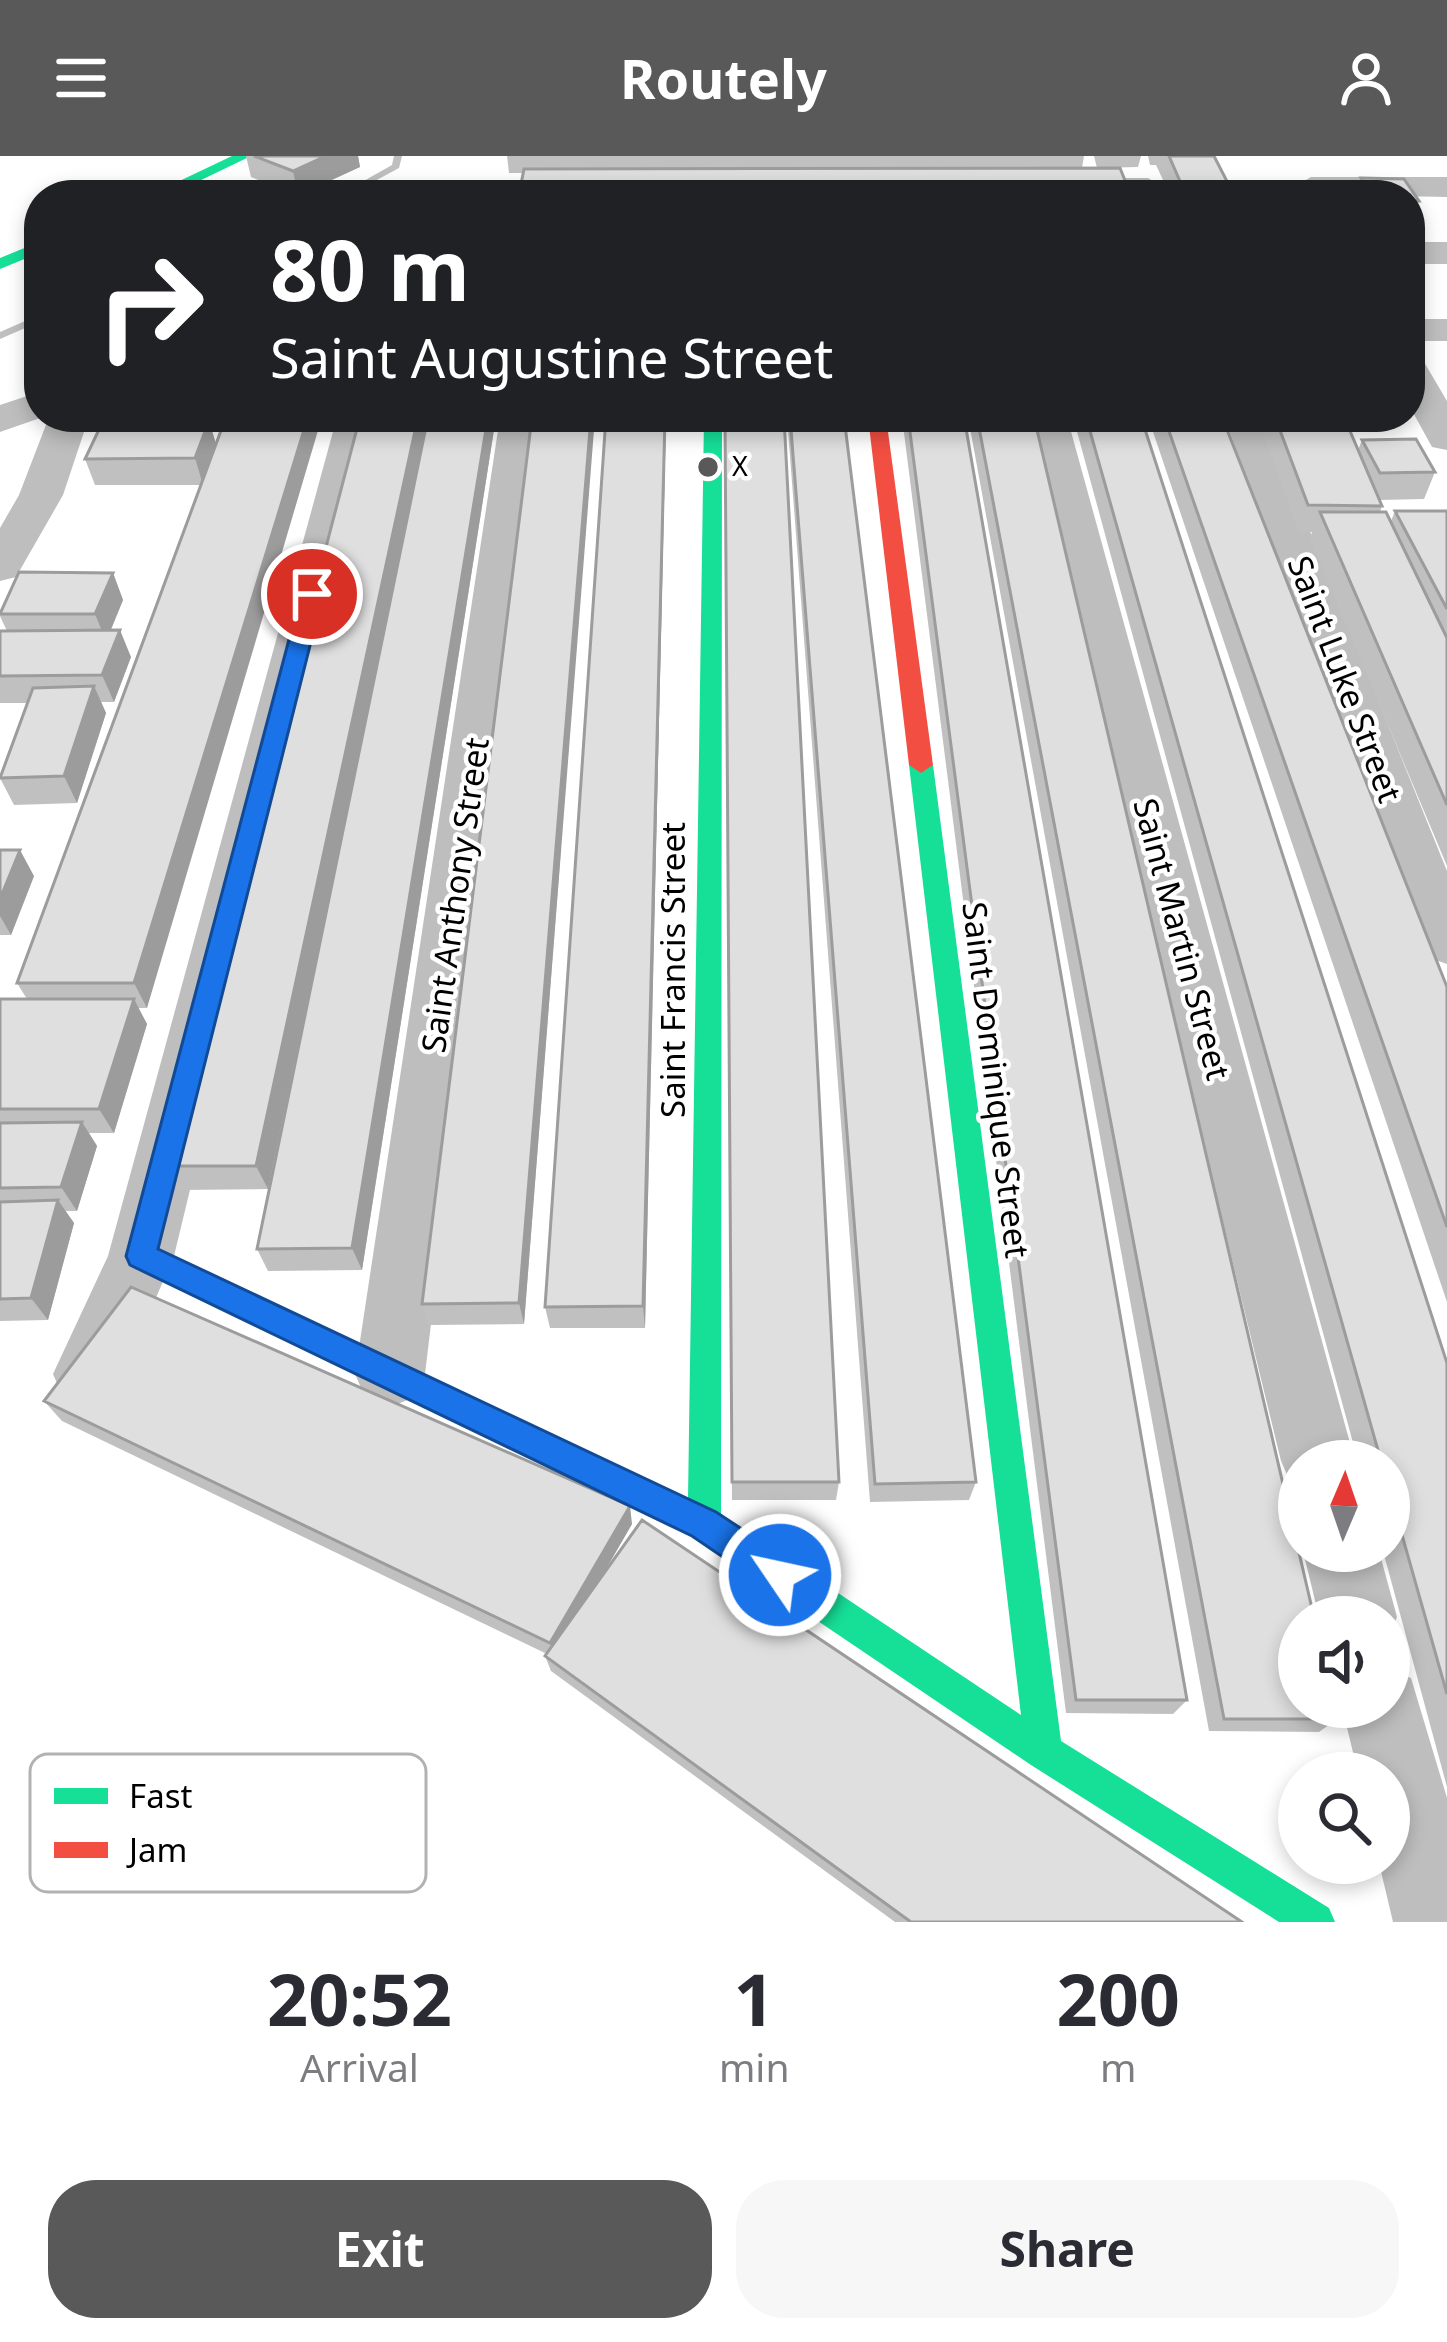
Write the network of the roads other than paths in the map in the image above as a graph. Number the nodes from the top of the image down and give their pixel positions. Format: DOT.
graph roads {
  1 [pos="244,156"];
  2 [pos="191,180"];
  3 [pos="1425,398"];
  4 [pos="64,432"];
  5 [pos="354,432"];
  6 [pos="518,432"];
  7 [pos="713,432"];
  8 [pos="879,432"];
  9 [pos="1051,432"];
  10 [pos="1250,432"];
  11 [pos="1447,438"];
  12 [pos="0,567"];
  13 [pos="1447,942"];
  14 [pos="141,1256"];
  15 [pos="390,1374"];
  16 [pos="86,1380"];
  17 [pos="1313,1440"];
  18 [pos="704,1524"];
  19 [pos="1387,1728"];
  20 [pos="1044,1752"];
  21 [pos="1315,1922"];
  22 [pos="1437,1922"];
  1 -- 2 [label="street"];
  3 -- 11 [label="street"];
  4 -- 12 [label="street"];
  5 -- 14 [label="street"];
  6 -- 15 [label="street, Saint Anthony Street"];
  7 -- 18 [label="street, Saint Francis Street"];
  8 -- 20 [label="street, Saint Dominique Street"];
  9 -- 17 [label="street, Saint Martin Street"];
  10 -- 13 [label="street, Saint Luke Street"];
  14 -- 15 [label="street"];
  14 -- 16 [label="street"];
  15 -- 18 [label="street"];
  18 -- 20 [label="street"];
  19 -- 22 [label="street"];
  20 -- 21 [label="street"];
}
